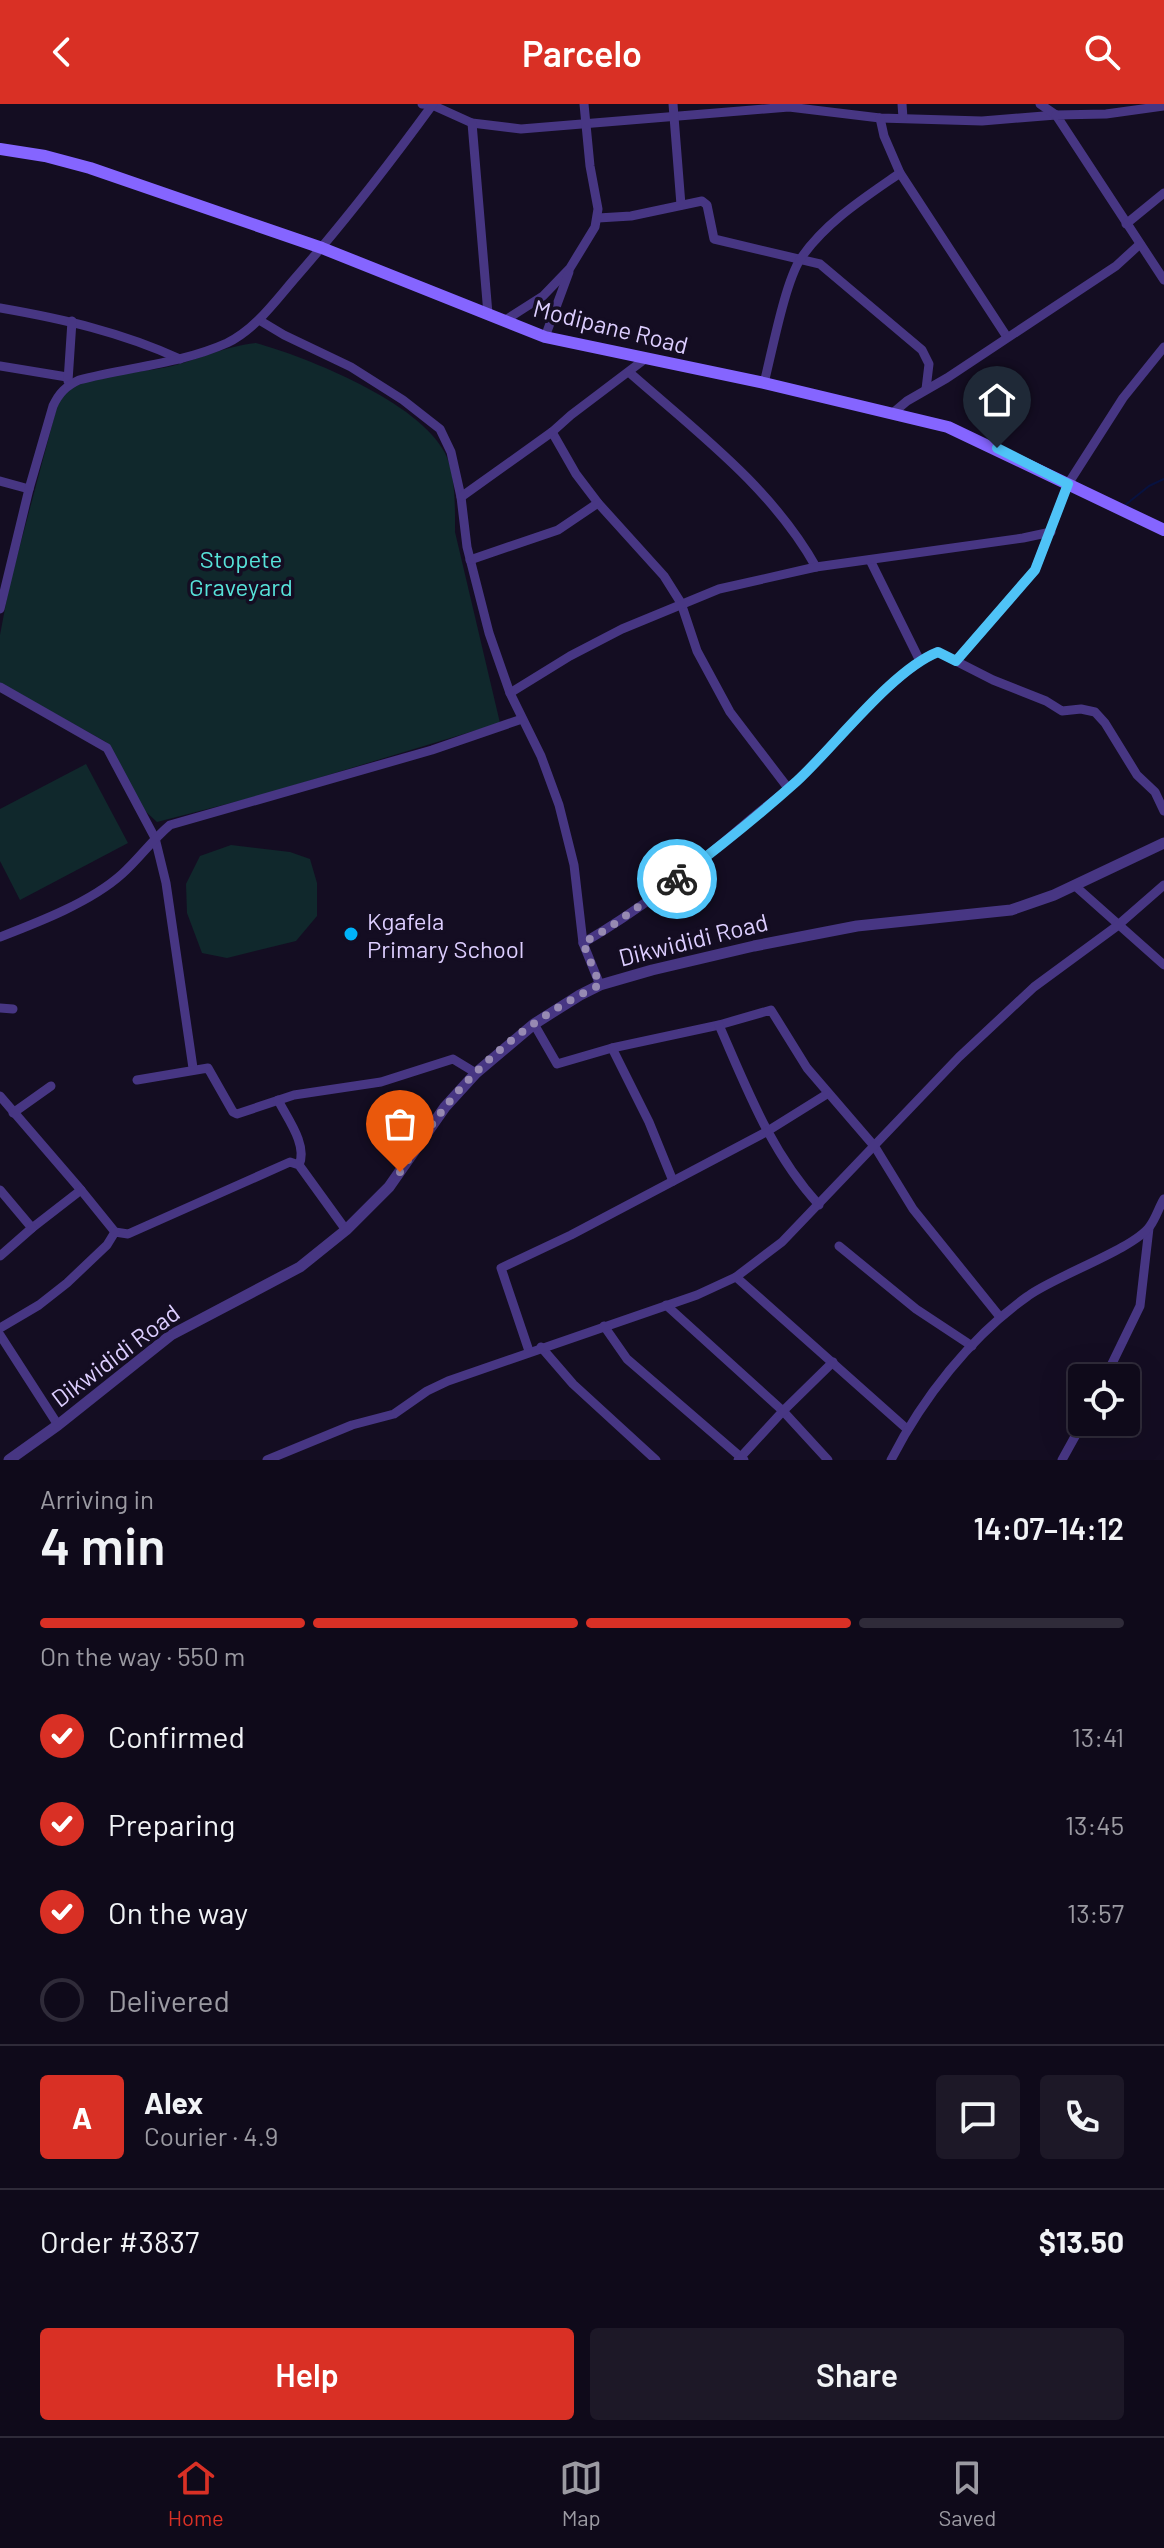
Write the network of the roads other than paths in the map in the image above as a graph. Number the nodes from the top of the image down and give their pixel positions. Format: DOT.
graph roads {
  1 [pos="429,104"];
  2 [pos="584,104"];
  3 [pos="673,104"];
  4 [pos="902,104"];
  5 [pos="1040,104"];
  6 [pos="1059,104"];
  7 [pos="789,106"];
  8 [pos="1164,106"];
  9 [pos="1053,113"];
  10 [pos="676,116"];
  11 [pos="880,118"];
  12 [pos="903,118"];
  13 [pos="586,122"];
  14 [pos="472,123"];
  15 [pos="0,149"];
  16 [pos="900,173"];
  17 [pos="1164,193"];
  18 [pos="681,205"];
  19 [pos="598,218"];
  20 [pos="1126,224"];
  21 [pos="1140,244"];
  22 [pos="322,248"];
  23 [pos="801,259"];
  24 [pos="570,268"];
  25 [pos="1164,280"];
  26 [pos="0,308"];
  27 [pos="488,314"];
  28 [pos="259,320"];
  29 [pos="72,321"];
  30 [pos="504,321"];
  31 [pos="545,337"];
  32 [pos="1007,337"];
  33 [pos="1164,347"];
  34 [pos="180,359"];
  35 [pos="645,359"];
  36 [pos="0,366"];
  37 [pos="630,373"];
  38 [pos="68,381"];
  39 [pos="764,383"];
  40 [pos="926,389"];
  41 [pos="894,412"];
  42 [pos="552,432"];
  43 [pos="0,481"];
  44 [pos="1068,484"];
  45 [pos="29,489"];
  46 [pos="461,497"];
  47 [pos="598,503"];
  48 [pos="1164,530"];
  49 [pos="1051,532"];
  50 [pos="470,560"];
  51 [pos="870,560"];
  52 [pos="816,567"];
  53 [pos="681,603"];
  54 [pos="0,609"];
  55 [pos="920,661"];
  56 [pos="956,661"];
  57 [pos="0,687"];
  58 [pos="510,693"];
  59 [pos="522,719"];
  60 [pos="788,788"];
  61 [pos="1164,811"];
  62 [pos="155,838"];
  63 [pos="1164,843"];
  64 [pos="1074,885"];
  65 [pos="1164,885"];
  66 [pos="1117,926"];
  67 [pos="0,937"];
  68 [pos="583,943"];
  69 [pos="1164,965"];
  70 [pos="600,985"];
  71 [pos="0,1008"];
  72 [pos="13,1009"];
  73 [pos="534,1024"];
  74 [pos="719,1025"];
  75 [pos="612,1048"];
  76 [pos="193,1068"];
  77 [pos="476,1073"];
  78 [pos="137,1080"];
  79 [pos="51,1086"];
  80 [pos="827,1094"];
  81 [pos="0,1096"];
  82 [pos="278,1100"];
  83 [pos="13,1113"];
  84 [pos="766,1132"];
  85 [pos="875,1147"];
  86 [pos="299,1165"];
  87 [pos="673,1181"];
  88 [pos="0,1190"];
  89 [pos="81,1190"];
  90 [pos="1164,1199"];
  91 [pos="819,1205"];
  92 [pos="32,1228"];
  93 [pos="1149,1228"];
  94 [pos="346,1230"];
  95 [pos="115,1232"];
  96 [pos="839,1246"];
  97 [pos="0,1256"];
  98 [pos="736,1277"];
  99 [pos="666,1305"];
  100 [pos="1000,1317"];
  101 [pos="604,1326"];
  102 [pos="0,1328"];
  103 [pos="0,1335"];
  104 [pos="972,1346"];
  105 [pos="541,1347"];
  106 [pos="529,1351"];
  107 [pos="833,1362"];
  108 [pos="1112,1364"];
  109 [pos="783,1411"];
  110 [pos="58,1425"];
  111 [pos="907,1429"];
  112 [pos="1075,1436"];
  113 [pos="741,1459"];
  114 [pos="9,1460"];
  115 [pos="267,1460"];
  116 [pos="656,1460"];
  117 [pos="828,1460"];
  118 [pos="891,1460"];
  119 [pos="1062,1460"];
  1 -- 14 [label="street"];
  1 -- 22 [label="street"];
  2 -- 13 [label="street"];
  3 -- 10 [label="street"];
  4 -- 12 [label="street"];
  5 -- 9 [label="street"];
  6 -- 9 [label="street"];
  7 -- 10 [label="street"];
  7 -- 11 [label="street"];
  8 -- 9 [label="street"];
  9 -- 12 [label="street"];
  9 -- 20 [label="street"];
  10 -- 13 [label="street"];
  10 -- 18 [label="street"];
  11 -- 12 [label="street"];
  11 -- 16 [label="street"];
  13 -- 14 [label="street"];
  13 -- 19 [label="street"];
  14 -- 27 [label="street"];
  15 -- 22 [label="main road, Modipane Road"];
  16 -- 23 [label="street"];
  16 -- 32 [label="street"];
  17 -- 20 [label="street"];
  18 -- 19 [label="street"];
  18 -- 23 [label="street"];
  19 -- 24 [label="street"];
  20 -- 21 [label="street"];
  21 -- 25 [label="street"];
  21 -- 32 [label="street"];
  22 -- 27 [label="main road, Modipane Road"];
  22 -- 28 [label="street"];
  23 -- 39 [label="street"];
  23 -- 40 [label="street"];
  24 -- 30 [label="street"];
  24 -- 31 [label="street"];
  26 -- 29 [label="street"];
  27 -- 30 [label="main road, Modipane Road"];
  28 -- 34 [label="street"];
  28 -- 46 [label="street"];
  29 -- 34 [label="street"];
  29 -- 38 [label="street"];
  30 -- 31 [label="main road, Modipane Road"];
  31 -- 35 [label="main road, Modipane Road"];
  32 -- 40 [label="street"];
  33 -- 44 [label="street"];
  34 -- 38 [label="street"];
  35 -- 37 [label="street"];
  35 -- 39 [label="main road, Modipane Road"];
  36 -- 38 [label="street"];
  37 -- 42 [label="street"];
  37 -- 52 [label="street"];
  38 -- 45 [label="street"];
  39 -- 41 [label="main road, Modipane Road"];
  40 -- 41 [label="street"];
  41 -- 44 [label="main road, Modipane Road"];
  42 -- 46 [label="street"];
  42 -- 47 [label="street"];
  43 -- 45 [label="street"];
  44 -- 48 [label="main road, Modipane Road"];
  44 -- 49 [label="street"];
  45 -- 54 [label="street"];
  46 -- 50 [label="street"];
  47 -- 50 [label="street"];
  47 -- 53 [label="street"];
  49 -- 51 [label="street"];
  49 -- 56 [label="street"];
  50 -- 58 [label="street"];
  51 -- 52 [label="street"];
  51 -- 55 [label="street"];
  52 -- 53 [label="street"];
  53 -- 58 [label="street"];
  53 -- 60 [label="street"];
  55 -- 56 [label="street"];
  55 -- 60 [label="street"];
  56 -- 61 [label="street"];
  57 -- 62 [label="street"];
  58 -- 59 [label="street"];
  59 -- 62 [label="street"];
  59 -- 68 [label="street"];
  60 -- 68 [label="street"];
  62 -- 67 [label="street"];
  62 -- 76 [label="street"];
  63 -- 64 [label="street, Dikwididi Road"];
  64 -- 66 [label="street"];
  64 -- 70 [label="street, Dikwididi Road"];
  65 -- 66 [label="street"];
  66 -- 69 [label="street"];
  66 -- 85 [label="street"];
  68 -- 70 [label="street"];
  70 -- 73 [label="street, Dikwididi Road"];
  71 -- 72 [label="street"];
  73 -- 75 [label="street"];
  73 -- 77 [label="street, Dikwididi Road"];
  74 -- 75 [label="street"];
  74 -- 80 [label="street"];
  74 -- 84 [label="street"];
  75 -- 87 [label="street"];
  76 -- 78 [label="street"];
  76 -- 82 [label="street"];
  77 -- 82 [label="street"];
  77 -- 94 [label="street, Dikwididi Road"];
  79 -- 83 [label="street"];
  80 -- 84 [label="street"];
  80 -- 85 [label="street"];
  81 -- 83 [label="street"];
  82 -- 86 [label="street"];
  83 -- 89 [label="street"];
  84 -- 87 [label="street"];
  84 -- 91 [label="street"];
  85 -- 91 [label="street"];
  85 -- 100 [label="street"];
  86 -- 94 [label="street"];
  86 -- 95 [label="street"];
  87 -- 106 [label="street"];
  88 -- 92 [label="street"];
  89 -- 92 [label="street"];
  89 -- 95 [label="street"];
  90 -- 93 [label="street"];
  91 -- 98 [label="street"];
  92 -- 97 [label="street"];
  93 -- 100 [label="street"];
  93 -- 108 [label="street"];
  94 -- 110 [label="street, Dikwididi Road"];
  95 -- 102 [label="street"];
  96 -- 104 [label="street"];
  98 -- 99 [label="street"];
  98 -- 107 [label="street"];
  99 -- 101 [label="street"];
  99 -- 109 [label="street"];
  100 -- 104 [label="street"];
  101 -- 105 [label="street"];
  101 -- 113 [label="street"];
  103 -- 110 [label="street"];
  104 -- 111 [label="street"];
  105 -- 106 [label="street"];
  105 -- 116 [label="street"];
  106 -- 115 [label="street"];
  107 -- 109 [label="street"];
  107 -- 111 [label="street"];
  109 -- 113 [label="street"];
  109 -- 117 [label="street"];
  110 -- 114 [label="street, Dikwididi Road"];
  111 -- 118 [label="street"];
  112 -- 119 [label="street"];
}
